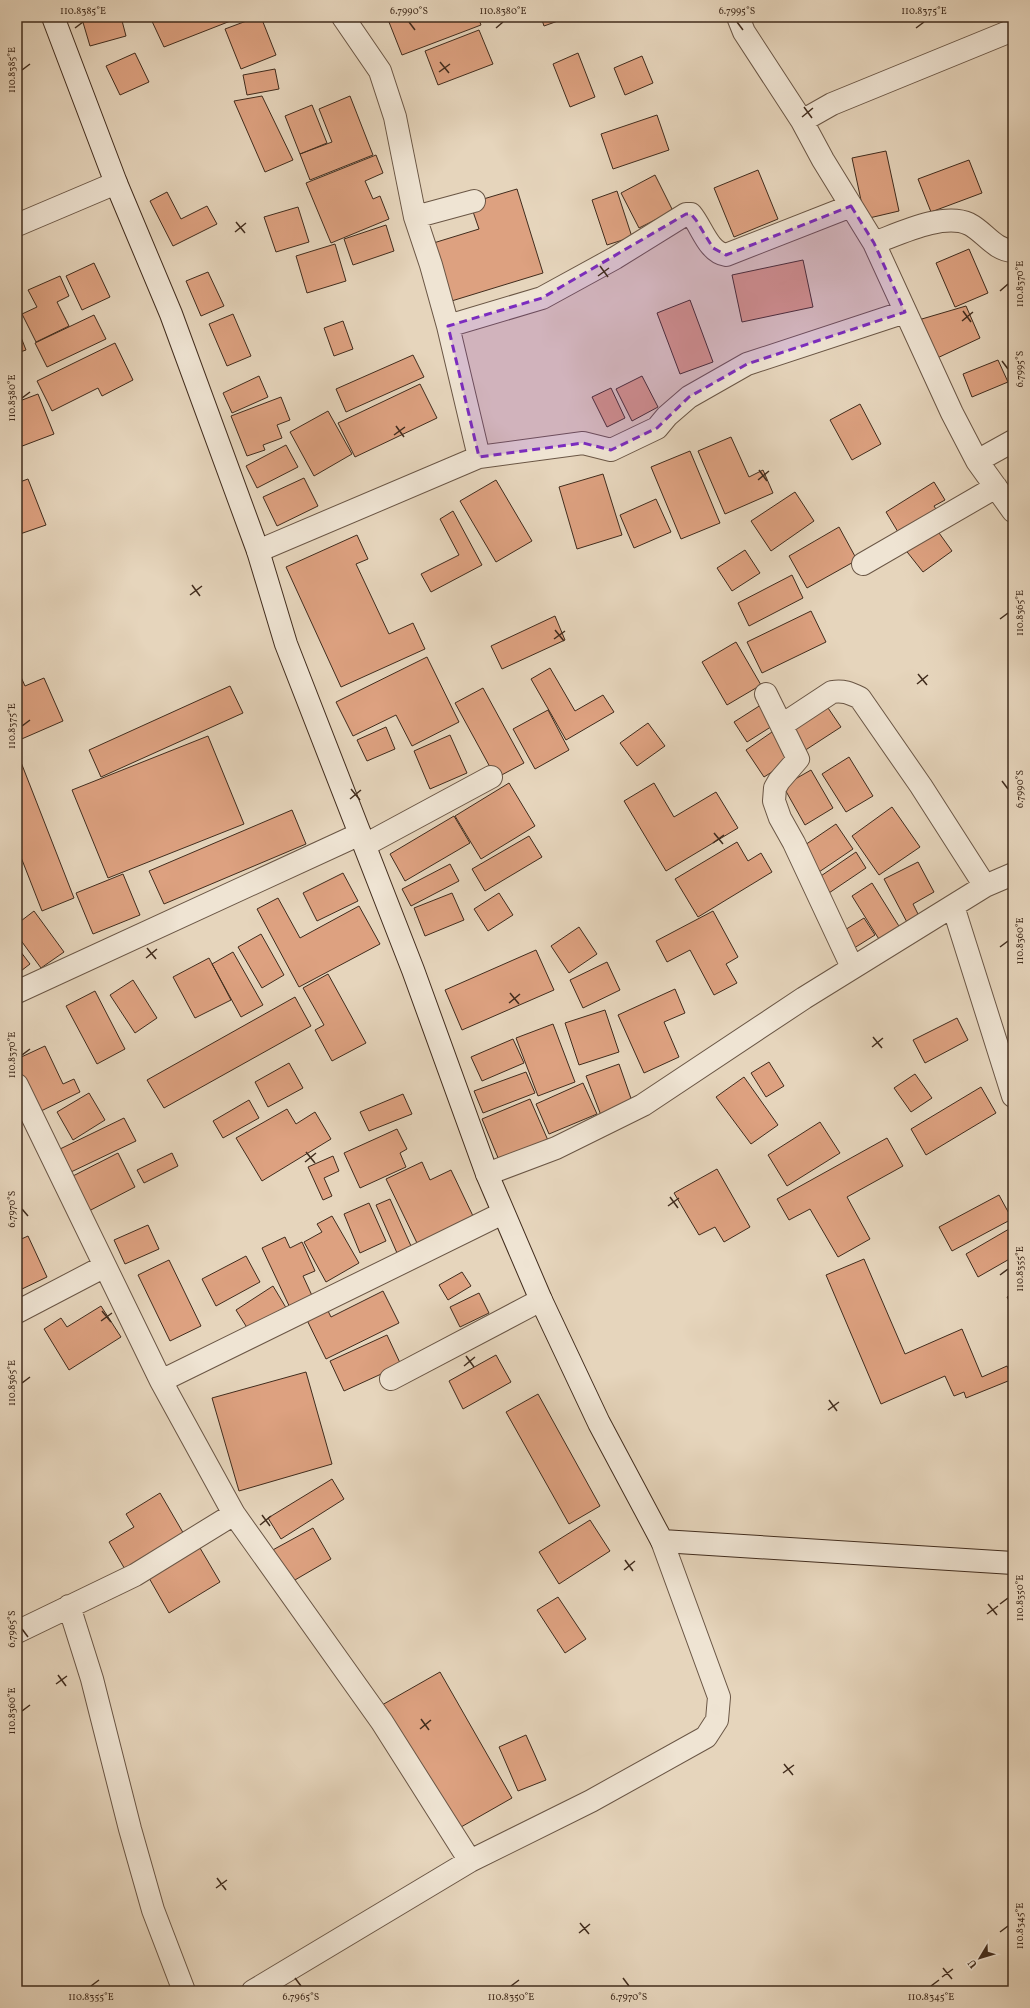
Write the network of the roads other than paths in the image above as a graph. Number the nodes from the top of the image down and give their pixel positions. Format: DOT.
graph roads {
  1 [pos="53,17"];
  2 [pos="343,17"];
  3 [pos="738,17"];
  4 [pos="1013,30"];
  5 [pos="802,121"];
  6 [pos="116,183"];
  7 [pos="474,201"];
  8 [pos="851,206"];
  9 [pos="415,217"];
  10 [pos="17,225"];
  11 [pos="874,243"];
  12 [pos="1013,251"];
  13 [pos="905,312"];
  14 [pos="448,326"];
  15 [pos="1013,441"];
  16 [pos="479,457"];
  17 [pos="977,461"];
  18 [pos="996,487"];
  19 [pos="1013,510"];
  20 [pos="258,551"];
  21 [pos="863,564"];
  22 [pos="766,694"];
  23 [pos="782,725"];
  24 [pos="491,777"];
  25 [pos="363,840"];
  26 [pos="1013,874"];
  27 [pos="985,886"];
  28 [pos="952,906"];
  29 [pos="852,967"];
  30 [pos="17,992"];
  31 [pos="17,1084"];
  32 [pos="1013,1096"];
  33 [pos="487,1174"];
  34 [pos="503,1213"];
  35 [pos="105,1266"];
  36 [pos="540,1300"];
  37 [pos="17,1312"];
  38 [pos="391,1379"];
  39 [pos="161,1382"];
  40 [pos="234,1514"];
  41 [pos="662,1541"];
  42 [pos="1013,1563"];
  43 [pos="69,1606"];
  44 [pos="17,1632"];
  45 [pos="470,1861"];
  46 [pos="184,1991"];
  47 [pos="253,1991"];
  1 -- 6 [label="street"];
  2 -- 9 [label="street"];
  3 -- 5 [label="street"];
  4 -- 5 [label="street"];
  5 -- 8 [label="street"];
  6 -- 10 [label="street"];
  6 -- 20 [label="street"];
  7 -- 9 [label="street"];
  8 -- 11 [label="street"];
  8 -- 14 [label="street"];
  9 -- 14 [label="street"];
  11 -- 12 [label="street"];
  11 -- 13 [label="street"];
  13 -- 16 [label="street"];
  13 -- 17 [label="street"];
  14 -- 16 [label="street"];
  15 -- 17 [label="street"];
  16 -- 20 [label="street"];
  17 -- 18 [label="street"];
  18 -- 19 [label="street"];
  18 -- 21 [label="street"];
  20 -- 25 [label="street"];
  22 -- 23 [label="street"];
  23 -- 27 [label="street"];
  23 -- 29 [label="street"];
  24 -- 25 [label="street"];
  25 -- 30 [label="street"];
  25 -- 33 [label="street"];
  26 -- 27 [label="street"];
  27 -- 28 [label="street"];
  28 -- 29 [label="street"];
  28 -- 32 [label="street"];
  29 -- 33 [label="street"];
  31 -- 35 [label="street"];
  33 -- 34 [label="street"];
  34 -- 36 [label="street"];
  34 -- 39 [label="street"];
  35 -- 37 [label="street"];
  35 -- 39 [label="street"];
  36 -- 38 [label="street"];
  36 -- 41 [label="street"];
  39 -- 40 [label="street"];
  40 -- 43 [label="street"];
  40 -- 45 [label="street"];
  41 -- 42 [label="street"];
  41 -- 45 [label="street"];
  43 -- 44 [label="street"];
  43 -- 46 [label="street"];
  45 -- 47 [label="street"];
}
